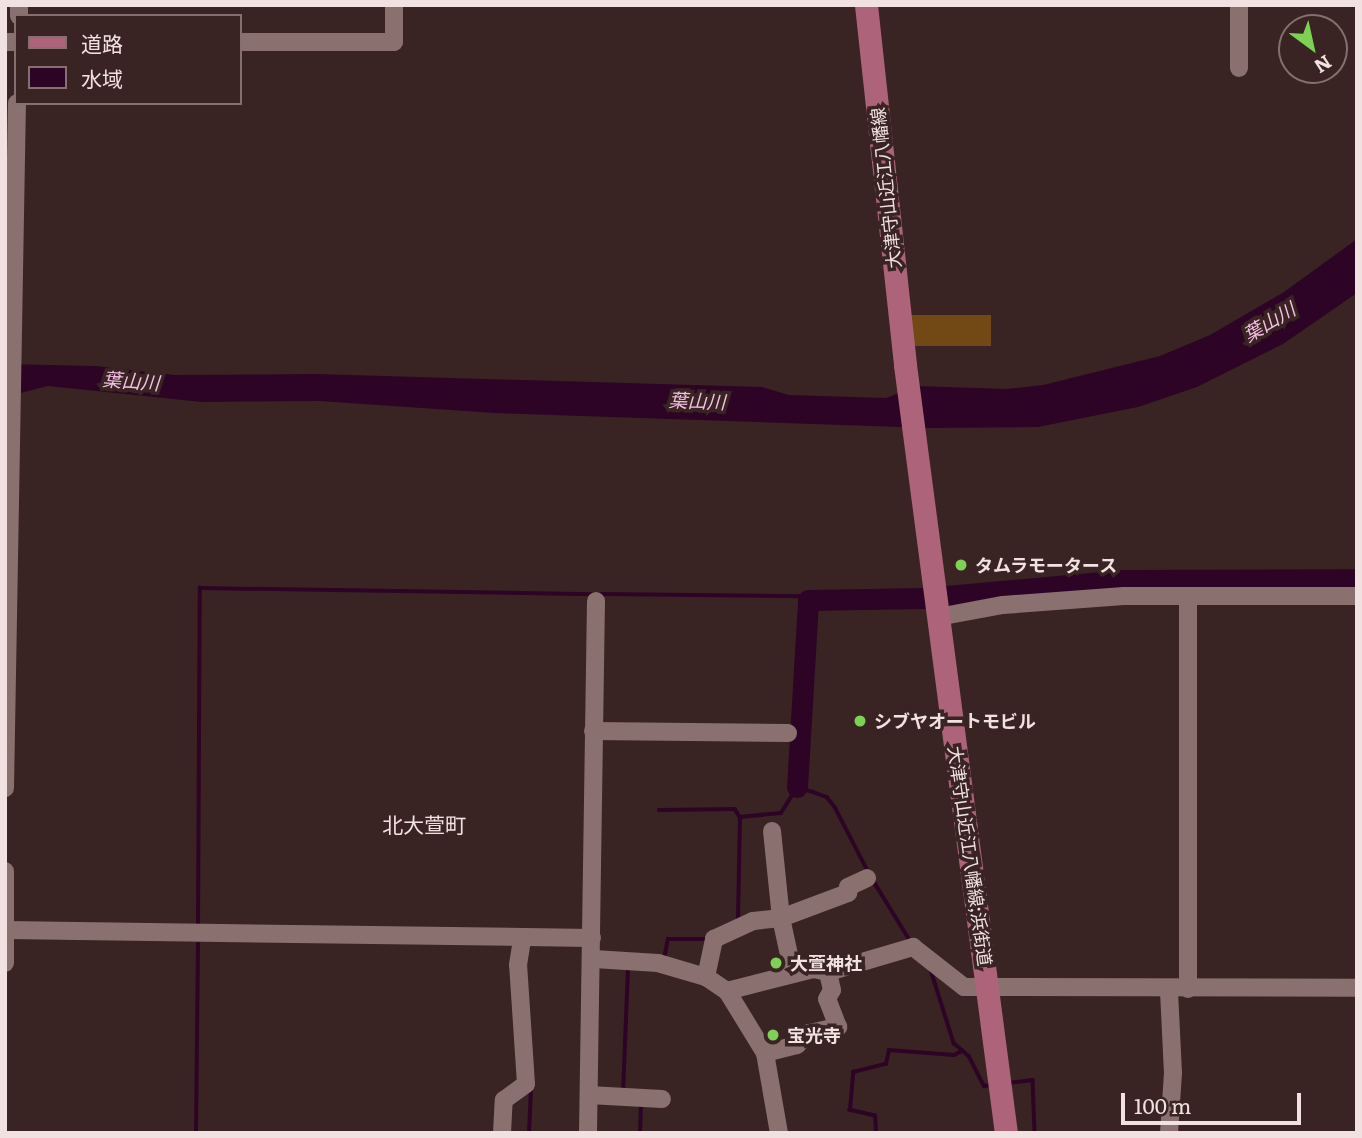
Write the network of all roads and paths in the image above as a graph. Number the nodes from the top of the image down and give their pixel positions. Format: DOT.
graph roads {
  1 [pos="394,5"];
  2 [pos="866,5"];
  3 [pos="1239,5"];
  4 [pos="242,42"];
  5 [pos="1239,68"];
  6 [pos="17,105"];
  7 [pos="906,371"];
  8 [pos="1357,596"];
  9 [pos="1188,597"];
  10 [pos="596,601"];
  11 [pos="936,604"];
  12 [pos="593,731"];
  13 [pos="788,733"];
  14 [pos="5,788"];
  15 [pos="772,831"];
  16 [pos="5,871"];
  17 [pos="867,878"];
  18 [pos="781,918"];
  19 [pos="6,930"];
  20 [pos="588,938"];
  21 [pos="522,939"];
  22 [pos="594,959"];
  23 [pos="5,963"];
  24 [pos="828,972"];
  25 [pos="793,973"];
  26 [pos="706,977"];
  27 [pos="1357,988"];
  28 [pos="988,989"];
  29 [pos="1188,989"];
  30 [pos="1169,990"];
  31 [pos="727,991"];
  32 [pos="765,1053"];
  33 [pos="589,1095"];
  34 [pos="662,1099"];
  35 [pos="502,1133"];
  36 [pos="588,1133"];
  37 [pos="779,1133"];
  38 [pos="1006,1133"];
  39 [pos="1168,1133"];
  1 -- 4 [label="street"];
  2 -- 7 [label="main road, 大津守山近江八幡線"];
  3 -- 5 [label="street"];
  6 -- 14 [label="street"];
  7 -- 11 [label="main road, 大津守山近江八幡線;浜街道"];
  8 -- 9 [label="street"];
  9 -- 11 [label="street"];
  9 -- 29 [label="street"];
  10 -- 12 [label="street"];
  11 -- 28 [label="main road, 大津守山近江八幡線;浜街道"];
  12 -- 13 [label="street"];
  12 -- 20 [label="street"];
  15 -- 18 [label="street"];
  16 -- 19 [label="street"];
  17 -- 18 [label="street"];
  18 -- 25 [label="street"];
  18 -- 26 [label="street"];
  19 -- 21 [label="street"];
  19 -- 23 [label="street"];
  20 -- 21 [label="street"];
  20 -- 22 [label="street"];
  21 -- 35 [label="street"];
  22 -- 26 [label="street"];
  22 -- 33 [label="street"];
  24 -- 25 [label="street"];
  24 -- 28 [label="street"];
  24 -- 32 [label="street"];
  25 -- 31 [label="street"];
  26 -- 31 [label="street"];
  27 -- 29 [label="street"];
  28 -- 30 [label="street"];
  28 -- 38 [label="main road, 大津守山近江八幡線;浜街道"];
  29 -- 30 [label="street"];
  30 -- 39 [label="street"];
  31 -- 32 [label="street"];
  32 -- 37 [label="street"];
  33 -- 34 [label="street"];
  33 -- 36 [label="street"];
}
